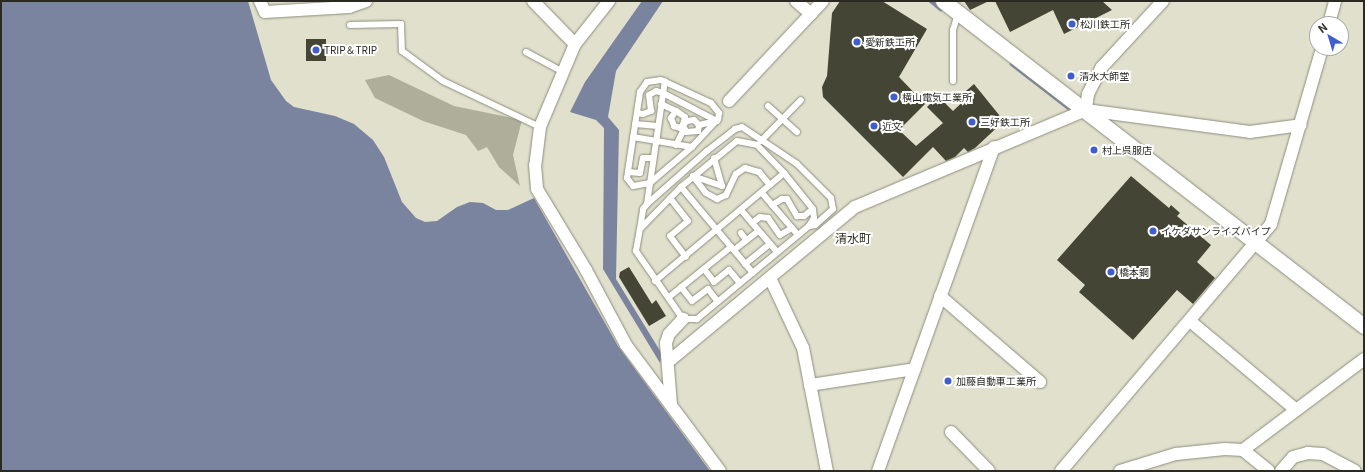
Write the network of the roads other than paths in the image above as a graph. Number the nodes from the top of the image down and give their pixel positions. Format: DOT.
graph roads {
  1 [pos="260,1"];
  2 [pos="366,1"];
  3 [pos="533,1"];
  4 [pos="609,1"];
  5 [pos="796,1"];
  6 [pos="823,1"];
  7 [pos="943,1"];
  8 [pos="1163,1"];
  9 [pos="1335,1"];
  10 [pos="958,13"];
  11 [pos="811,14"];
  12 [pos="1331,16"];
  13 [pos="350,25"];
  14 [pos="575,44"];
  15 [pos="526,52"];
  16 [pos="1320,56"];
  17 [pos="564,72"];
  18 [pos="665,81"];
  19 [pos="953,81"];
  20 [pos="663,93"];
  21 [pos="801,100"];
  22 [pos="730,101"];
  23 [pos="661,104"];
  24 [pos="768,106"];
  25 [pos="1086,110"];
  26 [pos="676,111"];
  27 [pos="637,113"];
  28 [pos="783,119"];
  29 [pos="717,122"];
  30 [pos="635,124"];
  31 [pos="699,125"];
  32 [pos="1301,125"];
  33 [pos="658,126"];
  34 [pos="540,127"];
  35 [pos="683,127"];
  36 [pos="797,132"];
  37 [pos="633,137"];
  38 [pos="762,140"];
  39 [pos="656,142"];
  40 [pos="676,145"];
  41 [pos="757,145"];
  42 [pos="692,147"];
  43 [pos="994,148"];
  44 [pos="653,158"];
  45 [pos="714,158"];
  46 [pos="628,172"];
  47 [pos="784,173"];
  48 [pos="693,176"];
  49 [pos="650,183"];
  50 [pos="770,186"];
  51 [pos="681,187"];
  52 [pos="762,193"];
  53 [pos="670,198"];
  54 [pos="647,204"];
  55 [pos="772,204"];
  56 [pos="812,209"];
  57 [pos="742,211"];
  58 [pos="752,223"];
  59 [pos="809,226"];
  60 [pos="792,228"];
  61 [pos="640,229"];
  62 [pos="718,230"];
  63 [pos="758,231"];
  64 [pos="741,233"];
  65 [pos="798,235"];
  66 [pos="746,240"];
  67 [pos="1255,243"];
  68 [pos="770,244"];
  69 [pos="733,248"];
  70 [pos="777,252"];
  71 [pos="686,257"];
  72 [pos="745,264"];
  73 [pos="704,269"];
  74 [pos="753,273"];
  75 [pos="770,278"];
  76 [pos="655,281"];
  77 [pos="740,284"];
  78 [pos="681,287"];
  79 [pos="940,296"];
  80 [pos="669,297"];
  81 [pos="718,302"];
  82 [pos="683,320"];
  83 [pos="1190,320"];
  84 [pos="1364,326"];
  85 [pos="1364,359"];
  86 [pos="668,362"];
  87 [pos="916,369"];
  88 [pos="1040,382"];
  89 [pos="810,385"];
  90 [pos="671,405"];
  91 [pos="1296,410"];
  92 [pos="951,432"];
  93 [pos="1243,450"];
  94 [pos="720,471"];
  95 [pos="827,471"];
  96 [pos="878,471"];
  97 [pos="989,471"];
  98 [pos="1061,471"];
  99 [pos="1120,471"];
  100 [pos="1269,471"];
  101 [pos="1281,471"];
  102 [pos="1355,471"];
  1 -- 2 [label="street"];
  3 -- 14 [label="street"];
  4 -- 14 [label="street"];
  5 -- 11 [label="street"];
  6 -- 11 [label="street"];
  7 -- 10 [label="street"];
  8 -- 25 [label="street"];
  9 -- 12 [label="street"];
  10 -- 19 [label="lane"];
  10 -- 25 [label="street"];
  11 -- 22 [label="street"];
  13 -- 34 [label="lane"];
  14 -- 17 [label="street"];
  15 -- 17 [label="lane"];
  16 -- 32 [label="street"];
  17 -- 34 [label="street"];
  18 -- 20 [label="lane"];
  18 -- 27 [label="lane"];
  18 -- 29 [label="lane"];
  20 -- 23 [label="lane"];
  20 -- 27 [label="lane"];
  20 -- 29 [label="lane"];
  21 -- 28 [label="lane"];
  23 -- 26 [label="lane"];
  23 -- 33 [label="lane"];
  24 -- 28 [label="lane"];
  25 -- 32 [label="street"];
  25 -- 43 [label="street"];
  25 -- 67 [label="street"];
  26 -- 35 [label="lane"];
  26 -- 35 [label="lane"];
  27 -- 30 [label="lane"];
  28 -- 36 [label="lane"];
  28 -- 38 [label="lane"];
  29 -- 31 [label="lane"];
  29 -- 42 [label="lane"];
  30 -- 33 [label="lane"];
  30 -- 37 [label="lane"];
  31 -- 35 [label="lane"];
  31 -- 35 [label="lane"];
  32 -- 67 [label="street"];
  33 -- 39 [label="lane"];
  34 -- 90 [label="street"];
  35 -- 40 [label="lane"];
  37 -- 39 [label="lane"];
  37 -- 46 [label="lane"];
  38 -- 41 [label="lane"];
  38 -- 54 [label="lane"];
  38 -- 59 [label="lane"];
  39 -- 40 [label="lane"];
  39 -- 44 [label="lane"];
  40 -- 42 [label="lane"];
  41 -- 45 [label="lane"];
  41 -- 47 [label="lane"];
  42 -- 49 [label="lane"];
  43 -- 75 [label="street"];
  43 -- 79 [label="street"];
  44 -- 46 [label="lane"];
  44 -- 49 [label="lane"];
  45 -- 48 [label="lane"];
  45 -- 48 [label="lane"];
  46 -- 49 [label="lane"];
  47 -- 50 [label="lane"];
  47 -- 56 [label="lane"];
  48 -- 50 [label="lane"];
  48 -- 51 [label="lane"];
  49 -- 54 [label="lane"];
  50 -- 52 [label="lane"];
  51 -- 53 [label="lane"];
  51 -- 62 [label="lane"];
  52 -- 55 [label="lane"];
  52 -- 57 [label="lane"];
  53 -- 61 [label="lane"];
  53 -- 71 [label="lane"];
  54 -- 61 [label="lane"];
  55 -- 56 [label="lane"];
  55 -- 60 [label="lane"];
  56 -- 59 [label="lane"];
  57 -- 58 [label="lane"];
  57 -- 62 [label="lane"];
  58 -- 60 [label="lane"];
  58 -- 63 [label="lane"];
  59 -- 65 [label="lane"];
  60 -- 65 [label="lane"];
  61 -- 76 [label="lane"];
  62 -- 69 [label="lane"];
  62 -- 71 [label="lane"];
  63 -- 66 [label="lane"];
  63 -- 68 [label="lane"];
  64 -- 66 [label="lane"];
  65 -- 70 [label="lane"];
  66 -- 69 [label="lane"];
  67 -- 83 [label="street"];
  67 -- 84 [label="street"];
  68 -- 70 [label="lane"];
  68 -- 72 [label="lane"];
  69 -- 72 [label="lane"];
  69 -- 73 [label="lane"];
  70 -- 74 [label="lane"];
  71 -- 76 [label="lane"];
  72 -- 74 [label="lane"];
  73 -- 77 [label="lane"];
  73 -- 78 [label="lane"];
  74 -- 77 [label="lane"];
  75 -- 86 [label="street"];
  75 -- 89 [label="street"];
  76 -- 80 [label="lane"];
  77 -- 81 [label="lane"];
  78 -- 80 [label="lane"];
  78 -- 81 [label="lane"];
  79 -- 87 [label="street"];
  79 -- 88 [label="street"];
  80 -- 82 [label="lane"];
  81 -- 82 [label="lane"];
  82 -- 86 [label="street"];
  83 -- 91 [label="street"];
  83 -- 98 [label="street"];
  85 -- 91 [label="street"];
  86 -- 90 [label="street"];
  87 -- 89 [label="street"];
  87 -- 96 [label="street"];
  89 -- 95 [label="street"];
  90 -- 94 [label="street"];
  91 -- 93 [label="street"];
  92 -- 97 [label="street"];
  93 -- 99 [label="street"];
  93 -- 100 [label="street"];
  101 -- 102 [label="street"];
}
